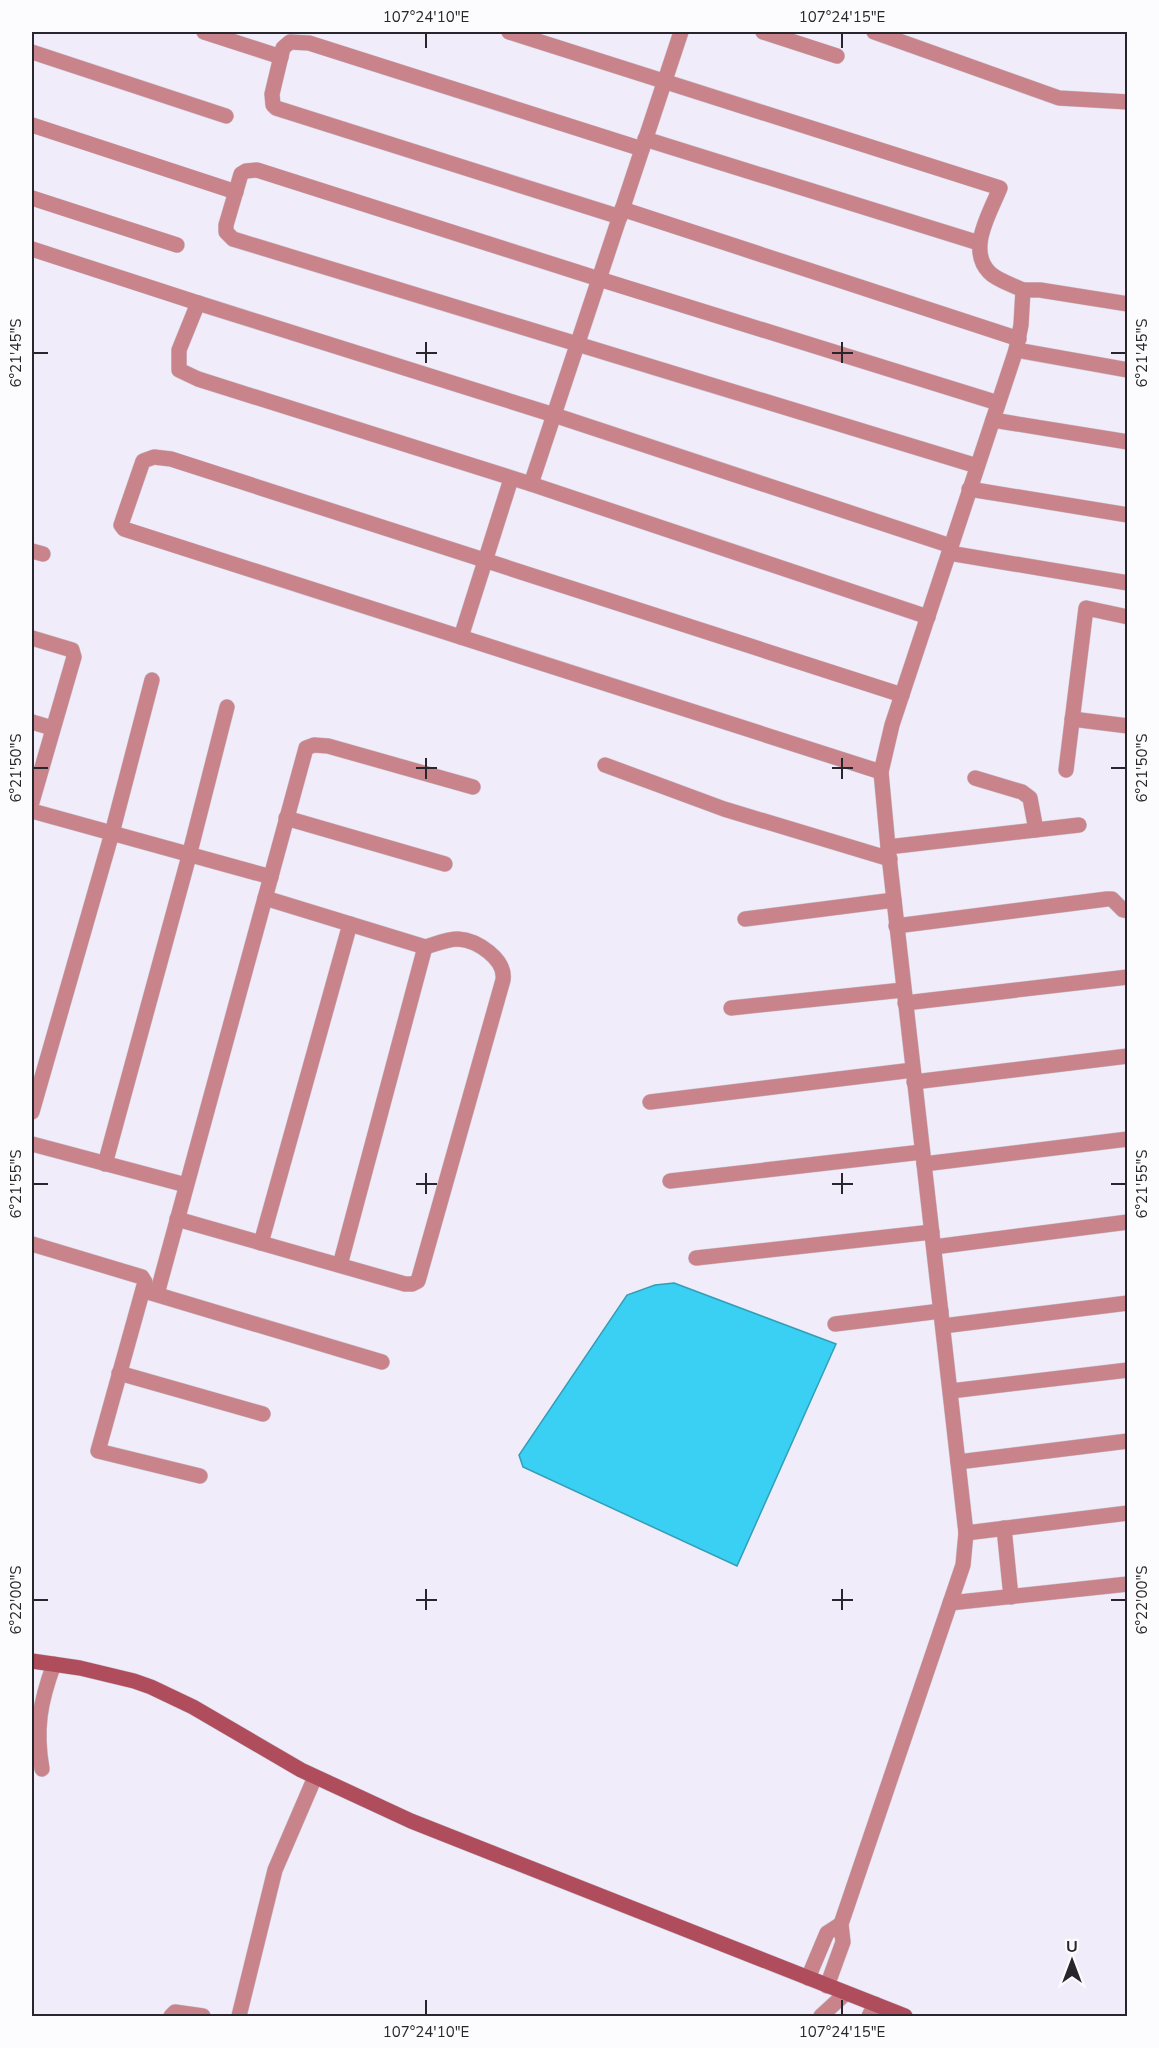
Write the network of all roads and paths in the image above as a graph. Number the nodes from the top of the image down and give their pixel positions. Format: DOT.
graph roads {
  1 [pos="204,32"];
  2 [pos="509,32"];
  3 [pos="681,32"];
  4 [pos="763,32"];
  5 [pos="873,32"];
  6 [pos="32,52"];
  7 [pos="837,56"];
  8 [pos="281,57"];
  9 [pos="664,81"];
  10 [pos="1128,102"];
  11 [pos="226,116"];
  12 [pos="32,125"];
  13 [pos="644,144"];
  14 [pos="236,192"];
  15 [pos="32,198"];
  16 [pos="621,213"];
  17 [pos="979,243"];
  18 [pos="177,245"];
  19 [pos="32,249"];
  20 [pos="599,279"];
  21 [pos="1023,290"];
  22 [pos="198,303"];
  23 [pos="1128,304"];
  24 [pos="578,343"];
  25 [pos="1017,344"];
  26 [pos="1128,370"];
  27 [pos="998,403"];
  28 [pos="554,415"];
  29 [pos="993,420"];
  30 [pos="1128,442"];
  31 [pos="977,466"];
  32 [pos="511,479"];
  33 [pos="531,484"];
  34 [pos="969,489"];
  35 [pos="1128,515"];
  36 [pos="950,550"];
  37 [pos="485,560"];
  38 [pos="1128,583"];
  39 [pos="928,617"];
  40 [pos="1128,618"];
  41 [pos="461,637"];
  42 [pos="32,638"];
  43 [pos="152,680"];
  44 [pos="902,695"];
  45 [pos="227,707"];
  46 [pos="1072,719"];
  47 [pos="32,722"];
  48 [pos="1128,726"];
  49 [pos="52,728"];
  50 [pos="606,765"];
  51 [pos="1066,770"];
  52 [pos="881,772"];
  53 [pos="975,778"];
  54 [pos="473,787"];
  55 [pos="32,802"];
  56 [pos="32,811"];
  57 [pos="286,818"];
  58 [pos="1079,825"];
  59 [pos="1036,830"];
  60 [pos="112,833"];
  61 [pos="889,853"];
  62 [pos="189,855"];
  63 [pos="445,864"];
  64 [pos="271,877"];
  65 [pos="265,898"];
  66 [pos="894,900"];
  67 [pos="1128,912"];
  68 [pos="745,919"];
  69 [pos="350,924"];
  70 [pos="896,926"];
  71 [pos="425,947"];
  72 [pos="1128,976"];
  73 [pos="904,996"];
  74 [pos="731,1008"];
  75 [pos="1128,1056"];
  76 [pos="914,1076"];
  77 [pos="650,1102"];
  78 [pos="32,1113"];
  79 [pos="1128,1139"];
  80 [pos="32,1144"];
  81 [pos="923,1158"];
  82 [pos="105,1164"];
  83 [pos="670,1181"];
  84 [pos="186,1185"];
  85 [pos="177,1219"];
  86 [pos="1128,1222"];
  87 [pos="933,1240"];
  88 [pos="261,1243"];
  89 [pos="32,1244"];
  90 [pos="696,1258"];
  91 [pos="340,1265"];
  92 [pos="150,1292"];
  93 [pos="1128,1303"];
  94 [pos="942,1319"];
  95 [pos="835,1324"];
  96 [pos="382,1362"];
  97 [pos="1128,1370"];
  98 [pos="119,1373"];
  99 [pos="951,1391"];
  100 [pos="263,1414"];
  101 [pos="1128,1441"];
  102 [pos="958,1462"];
  103 [pos="200,1476"];
  104 [pos="1128,1513"];
  105 [pos="1004,1528"];
  106 [pos="966,1533"];
  107 [pos="1128,1584"];
  108 [pos="1011,1597"];
  109 [pos="950,1603"];
  110 [pos="32,1661"];
  111 [pos="54,1664"];
  112 [pos="42,1769"];
  113 [pos="315,1777"];
  114 [pos="841,1924"];
  115 [pos="808,1978"];
  116 [pos="827,1986"];
  117 [pos="845,1994"];
  118 [pos="872,2010"];
  119 [pos="171,2016"];
  120 [pos="202,2016"];
  121 [pos="239,2016"];
  122 [pos="821,2016"];
  123 [pos="904,2016"];
  1 -- 8 [label="street"];
  2 -- 9 [label="street"];
  3 -- 9 [label="street"];
  4 -- 7 [label="street"];
  5 -- 10 [label="street"];
  6 -- 11 [label="street"];
  8 -- 13 [label="street"];
  8 -- 16 [label="street"];
  9 -- 13 [label="street"];
  9 -- 17 [label="street"];
  12 -- 14 [label="street"];
  13 -- 16 [label="street"];
  13 -- 17 [label="street"];
  14 -- 20 [label="street"];
  14 -- 24 [label="street"];
  15 -- 18 [label="street"];
  16 -- 20 [label="street"];
  16 -- 25 [label="street"];
  17 -- 21 [label="street"];
  19 -- 22 [label="street"];
  20 -- 24 [label="street"];
  20 -- 27 [label="street"];
  21 -- 23 [label="street"];
  21 -- 25 [label="street"];
  22 -- 28 [label="street"];
  22 -- 32 [label="street"];
  24 -- 28 [label="street"];
  24 -- 31 [label="street"];
  25 -- 26 [label="street"];
  25 -- 27 [label="street"];
  27 -- 29 [label="street"];
  28 -- 33 [label="street"];
  28 -- 36 [label="street"];
  29 -- 30 [label="street"];
  29 -- 31 [label="street"];
  31 -- 34 [label="street"];
  32 -- 33 [label="street"];
  32 -- 37 [label="street"];
  33 -- 39 [label="street"];
  34 -- 35 [label="street"];
  34 -- 36 [label="street"];
  36 -- 38 [label="street"];
  36 -- 39 [label="street"];
  37 -- 41 [label="street"];
  37 -- 41 [label="street"];
  37 -- 44 [label="street"];
  39 -- 44 [label="street"];
  40 -- 46 [label="street"];
  41 -- 52 [label="street"];
  42 -- 49 [label="street"];
  43 -- 60 [label="street"];
  44 -- 52 [label="street"];
  45 -- 62 [label="street"];
  46 -- 48 [label="street"];
  46 -- 51 [label="street"];
  47 -- 49 [label="street"];
  49 -- 55 [label="street"];
  50 -- 61 [label="street"];
  52 -- 61 [label="street"];
  53 -- 59 [label="street"];
  54 -- 57 [label="street"];
  56 -- 60 [label="street"];
  57 -- 63 [label="street"];
  57 -- 64 [label="street"];
  58 -- 59 [label="street"];
  59 -- 61 [label="street"];
  60 -- 62 [label="street"];
  60 -- 78 [label="street"];
  61 -- 66 [label="street"];
  62 -- 64 [label="street"];
  62 -- 82 [label="street"];
  64 -- 65 [label="street"];
  65 -- 69 [label="street"];
  65 -- 84 [label="street"];
  66 -- 68 [label="street"];
  66 -- 70 [label="street"];
  67 -- 70 [label="street"];
  69 -- 71 [label="street"];
  69 -- 88 [label="street"];
  70 -- 73 [label="street"];
  71 -- 91 [label="street"];
  71 -- 91 [label="street"];
  72 -- 73 [label="street"];
  73 -- 74 [label="street"];
  73 -- 76 [label="street"];
  75 -- 76 [label="street"];
  76 -- 77 [label="street"];
  76 -- 81 [label="street"];
  79 -- 81 [label="street"];
  80 -- 82 [label="street"];
  81 -- 83 [label="street"];
  81 -- 87 [label="street"];
  82 -- 84 [label="street"];
  84 -- 85 [label="street"];
  85 -- 88 [label="street"];
  85 -- 92 [label="street"];
  86 -- 87 [label="street"];
  87 -- 90 [label="street"];
  87 -- 94 [label="street"];
  88 -- 91 [label="street"];
  89 -- 92 [label="street"];
  92 -- 96 [label="street"];
  92 -- 98 [label="street"];
  93 -- 94 [label="street"];
  94 -- 95 [label="street"];
  94 -- 99 [label="street"];
  97 -- 99 [label="street"];
  98 -- 100 [label="street"];
  98 -- 103 [label="street"];
  99 -- 102 [label="street"];
  101 -- 102 [label="street"];
  102 -- 106 [label="street"];
  104 -- 105 [label="street"];
  105 -- 106 [label="street"];
  105 -- 108 [label="street"];
  106 -- 109 [label="street"];
  107 -- 108 [label="street"];
  108 -- 109 [label="street"];
  109 -- 114 [label="street"];
  110 -- 111 [label="street"];
  111 -- 112 [label="street"];
  111 -- 113 [label="street"];
  113 -- 115 [label="street"];
  113 -- 121 [label="street"];
  114 -- 115 [label="street"];
  114 -- 116 [label="street"];
  115 -- 116 [label="street"];
  116 -- 117 [label="street"];
  117 -- 118 [label="street"];
  117 -- 122 [label="street"];
  118 -- 123 [label="street"];
  119 -- 120 [label="street"];
}
